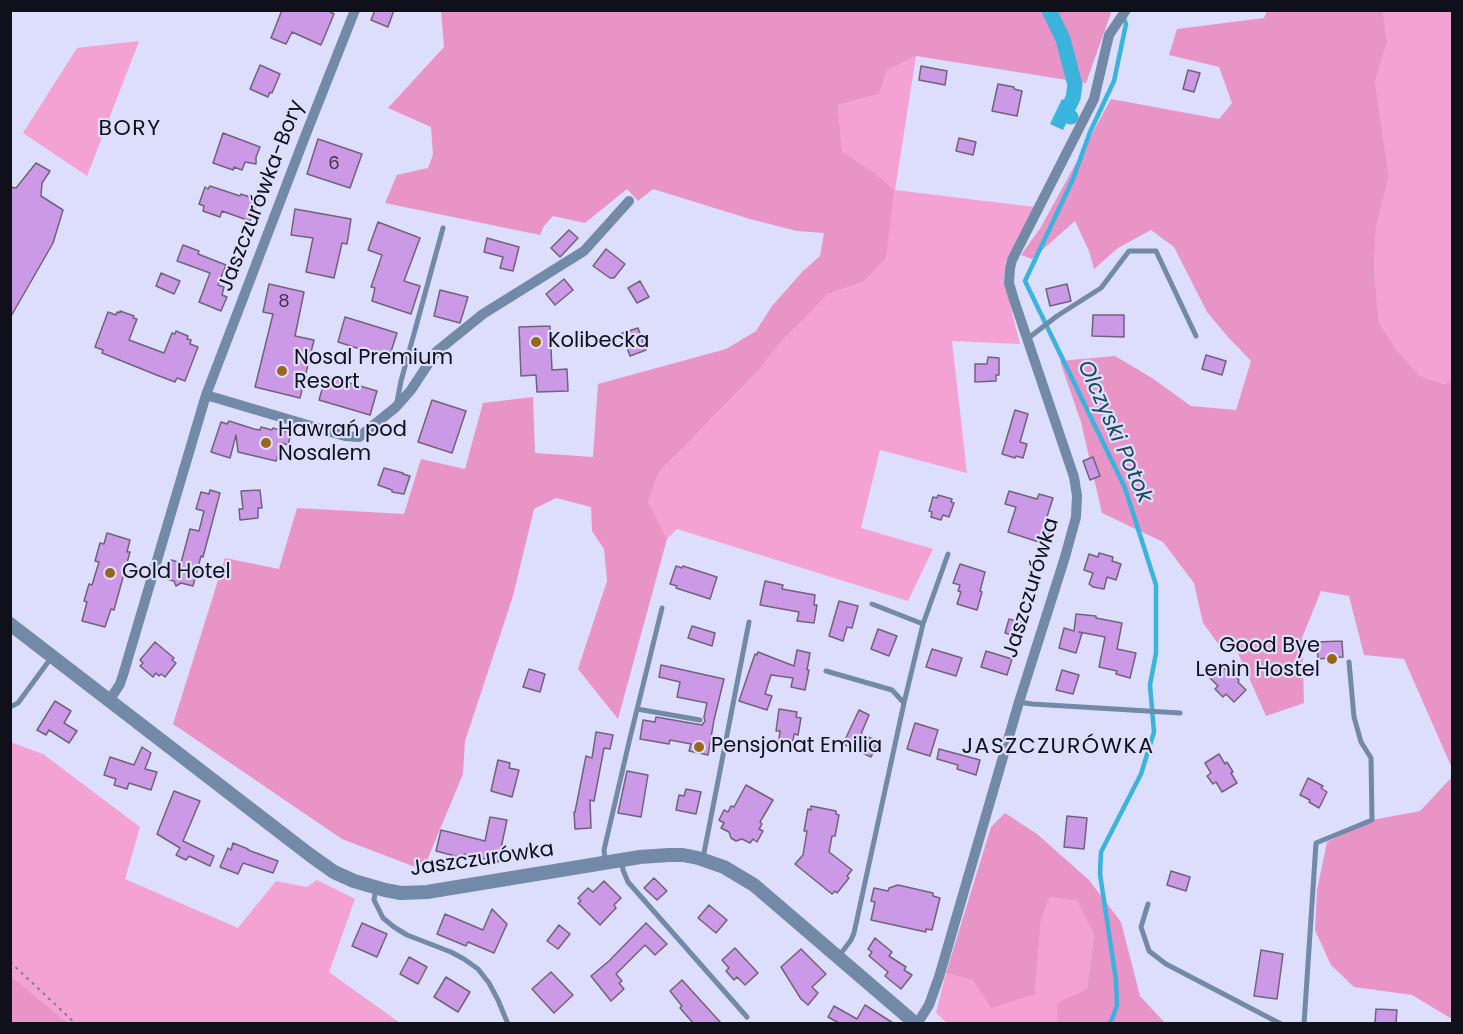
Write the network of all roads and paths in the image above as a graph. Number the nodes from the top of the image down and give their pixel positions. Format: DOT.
graph roads {
  1 [pos="355,10"];
  2 [pos="1126,10"];
  3 [pos="629,201"];
  4 [pos="443,228"];
  5 [pos="1196,336"];
  6 [pos="1026,340"];
  7 [pos="206,395"];
  8 [pos="396,407"];
  9 [pos="948,554"];
  10 [pos="872,604"];
  11 [pos="662,608"];
  12 [pos="749,622"];
  13 [pos="10,624"];
  14 [pos="923,624"];
  15 [pos="52,657"];
  16 [pos="1349,662"];
  17 [pos="826,671"];
  18 [pos="109,701"];
  19 [pos="1019,702"];
  20 [pos="904,703"];
  21 [pos="10,707"];
  22 [pos="637,708"];
  23 [pos="1180,713"];
  24 [pos="700,720"];
  25 [pos="622,859"];
  26 [pos="703,860"];
  27 [pos="605,862"];
  28 [pos="376,888"];
  29 [pos="1148,904"];
  30 [pos="839,956"];
  31 [pos="10,962"];
  32 [pos="747,1017"];
  33 [pos="76,1023"];
  34 [pos="508,1023"];
  35 [pos="916,1023"];
  36 [pos="1281,1023"];
  37 [pos="1304,1023"];
  1 -- 7 [label="street, Jaszczurówka-Bory"];
  2 -- 6 [label="street, Jaszczurówka"];
  3 -- 8 [label="street"];
  4 -- 8 [label="lane"];
  5 -- 6 [label="lane"];
  6 -- 19 [label="street, Jaszczurówka"];
  7 -- 8 [label="street"];
  7 -- 18 [label="street, Jaszczurówka-Bory"];
  9 -- 14 [label="lane"];
  10 -- 14 [label="lane"];
  11 -- 22 [label="lane"];
  12 -- 26 [label="lane"];
  13 -- 15 [label="street, Jaszczurówka"];
  14 -- 20 [label="lane"];
  15 -- 18 [label="street, Jaszczurówka"];
  15 -- 21 [label="lane"];
  16 -- 37 [label="lane"];
  17 -- 20 [label="lane"];
  18 -- 28 [label="street, Jaszczurówka"];
  19 -- 23 [label="lane"];
  19 -- 35 [label="street, Jaszczurówka"];
  20 -- 30 [label="lane"];
  22 -- 24 [label="lane"];
  22 -- 27 [label="lane"];
  25 -- 26 [label="street, Jaszczurówka"];
  25 -- 27 [label="street, Jaszczurówka"];
  25 -- 32 [label="lane"];
  26 -- 30 [label="street, Jaszczurówka"];
  27 -- 28 [label="street, Jaszczurówka"];
  28 -- 34 [label="lane"];
  29 -- 36 [label="lane"];
  30 -- 35 [label="street, Jaszczurówka"];
  31 -- 33 [label="path"];
}
